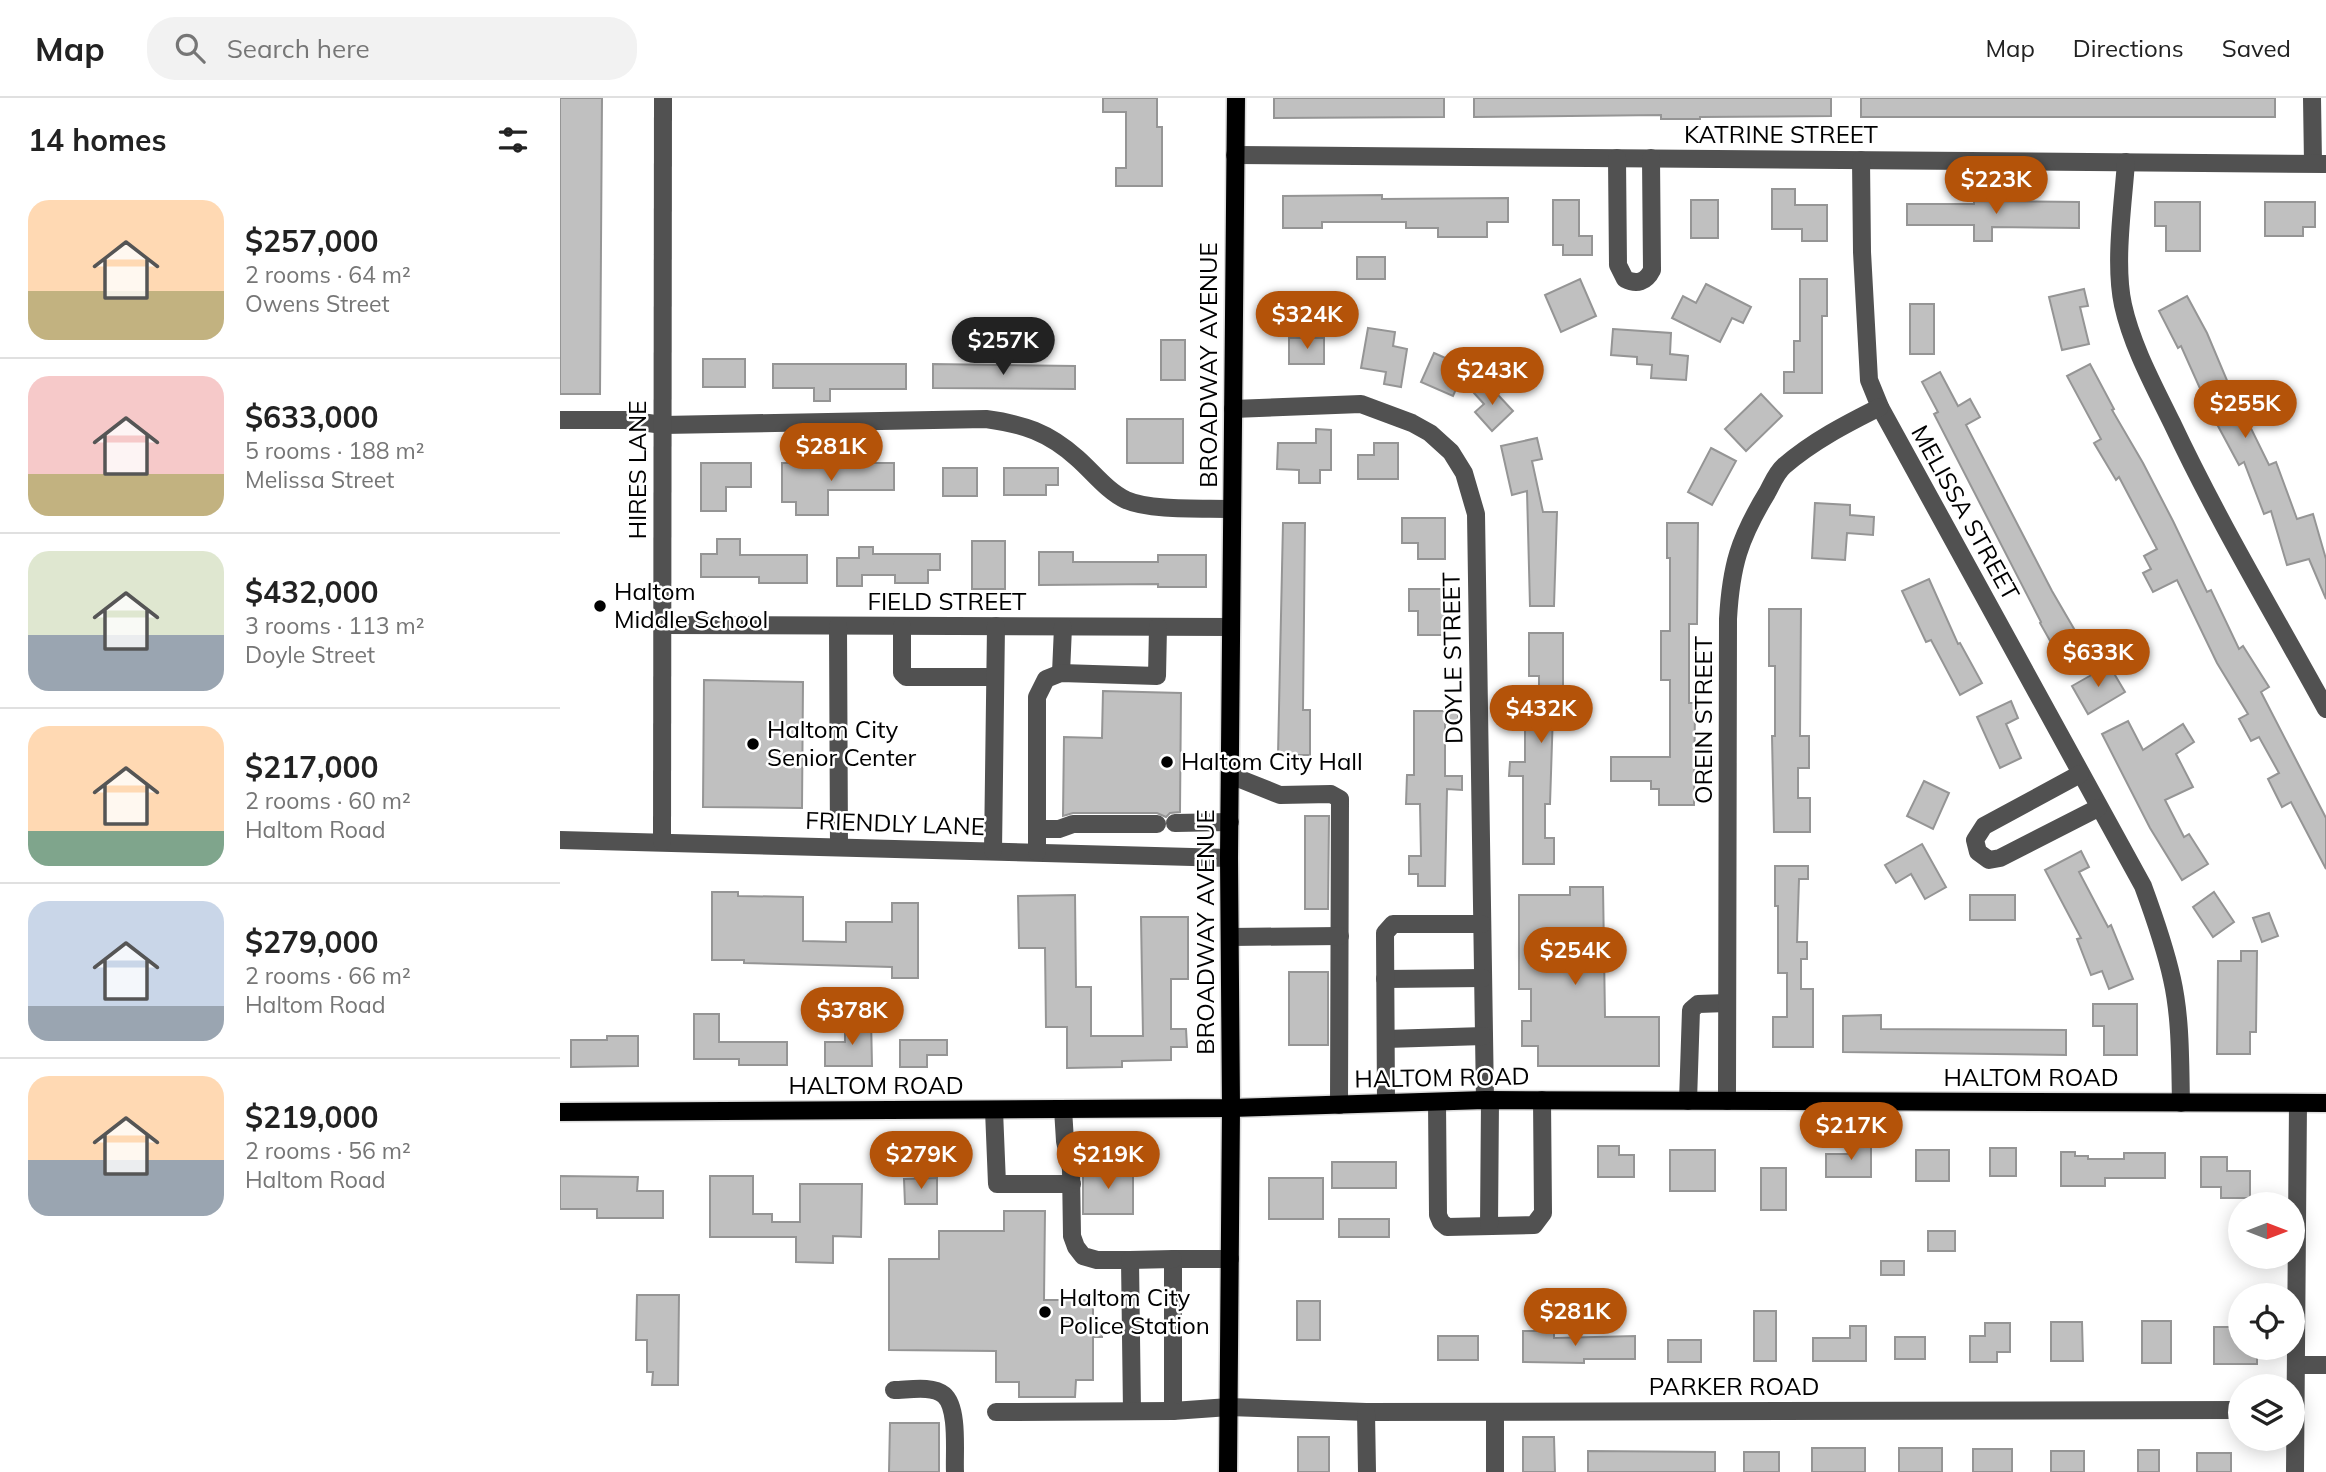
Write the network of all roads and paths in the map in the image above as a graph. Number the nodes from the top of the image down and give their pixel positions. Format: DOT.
graph roads {
  1 [pos="663,98"];
  2 [pos="1236,98"];
  3 [pos="2312,98"];
  4 [pos="1235,155"];
  5 [pos="1617,158"];
  6 [pos="1651,158"];
  7 [pos="1861,160"];
  8 [pos="2126,162"];
  9 [pos="2319,164"];
  10 [pos="1880,407"];
  11 [pos="1233,409"];
  12 [pos="560,420"];
  13 [pos="663,425"];
  14 [pos="1232,509"];
  15 [pos="663,625"];
  16 [pos="838,626"];
  17 [pos="902,626"];
  18 [pos="996,626"];
  19 [pos="1063,627"];
  20 [pos="1158,627"];
  21 [pos="1231,627"];
  22 [pos="1061,673"];
  23 [pos="995,677"];
  24 [pos="2326,709"];
  25 [pos="2080,774"];
  26 [pos="1230,775"];
  27 [pos="2098,808"];
  28 [pos="1230,822"];
  29 [pos="1037,829"];
  30 [pos="560,840"];
  31 [pos="662,842"];
  32 [pos="839,847"];
  33 [pos="993,851"];
  34 [pos="1037,852"];
  35 [pos="1229,858"];
  36 [pos="1482,924"];
  37 [pos="1340,936"];
  38 [pos="1230,937"];
  39 [pos="1483,978"];
  40 [pos="1385,979"];
  41 [pos="1727,1003"];
  42 [pos="1484,1036"];
  43 [pos="1386,1039"];
  44 [pos="1488,1100"];
  45 [pos="1542,1100"];
  46 [pos="1688,1101"];
  47 [pos="1727,1101"];
  48 [pos="1437,1102"];
  49 [pos="1386,1103"];
  50 [pos="2181,1103"];
  51 [pos="2298,1103"];
  52 [pos="2326,1103"];
  53 [pos="1339,1105"];
  54 [pos="1231,1108"];
  55 [pos="1063,1109"];
  56 [pos="994,1110"];
  57 [pos="560,1112"];
  58 [pos="1072,1184"];
  59 [pos="1489,1226"];
  60 [pos="1172,1259"];
  61 [pos="1230,1259"];
  62 [pos="1130,1260"];
  63 [pos="2295,1365"];
  64 [pos="2326,1365"];
  65 [pos="2295,1374"];
  66 [pos="894,1390"];
  67 [pos="1229,1407"];
  68 [pos="2228,1410"];
  69 [pos="1132,1411"];
  70 [pos="1172,1411"];
  71 [pos="996,1412"];
  72 [pos="1366,1412"];
  73 [pos="1495,1412"];
  74 [pos="2295,1451"];
  75 [pos="955,1472"];
  76 [pos="1228,1472"];
  77 [pos="1367,1472"];
  78 [pos="1495,1472"];
  79 [pos="2295,1472"];
  1 -- 13 [label="street, HIRES LANE"];
  2 -- 4 [label="main road, BROADWAY AVENUE"];
  3 -- 9 [label="street"];
  4 -- 5 [label="street, KATRINE STREET"];
  4 -- 11 [label="main road, BROADWAY AVENUE"];
  5 -- 6 [label="street, KATRINE STREET"];
  5 -- 6 [label="street"];
  6 -- 7 [label="street, KATRINE STREET"];
  7 -- 8 [label="street, KATRINE STREET"];
  7 -- 10 [label="street, MELISSA STREET"];
  8 -- 9 [label="street, KATRINE STREET"];
  8 -- 24 [label="street"];
  10 -- 25 [label="street, MELISSA STREET"];
  10 -- 41 [label="street, OREIN STREET"];
  11 -- 14 [label="main road, BROADWAY AVENUE"];
  11 -- 36 [label="street, DOYLE STREET"];
  12 -- 13 [label="street"];
  13 -- 14 [label="street"];
  13 -- 15 [label="street, HIRES LANE"];
  14 -- 21 [label="main road, BROADWAY AVENUE"];
  15 -- 16 [label="street, FIELD STREET"];
  15 -- 31 [label="street, HIRES LANE"];
  16 -- 17 [label="street, FIELD STREET"];
  16 -- 32 [label="street"];
  17 -- 18 [label="street, FIELD STREET"];
  17 -- 23 [label="street"];
  18 -- 19 [label="street, FIELD STREET"];
  18 -- 23 [label="street"];
  19 -- 20 [label="street, FIELD STREET"];
  19 -- 22 [label="street"];
  20 -- 21 [label="street, FIELD STREET"];
  20 -- 22 [label="street"];
  21 -- 26 [label="main road, BROADWAY AVENUE"];
  22 -- 29 [label="street"];
  23 -- 33 [label="street"];
  25 -- 27 [label="street, MELISSA STREET"];
  25 -- 27 [label="street"];
  26 -- 28 [label="main road, BROADWAY AVENUE"];
  26 -- 37 [label="street"];
  27 -- 50 [label="street, MELISSA STREET"];
  28 -- 29 [label="street"];
  28 -- 35 [label="main road, BROADWAY AVENUE"];
  29 -- 34 [label="street"];
  30 -- 31 [label="street, FRIENDLY LANE"];
  31 -- 32 [label="street, FRIENDLY LANE"];
  32 -- 33 [label="street, FRIENDLY LANE"];
  33 -- 34 [label="street, FRIENDLY LANE"];
  34 -- 35 [label="street, FRIENDLY LANE"];
  35 -- 38 [label="main road, BROADWAY AVENUE"];
  36 -- 39 [label="street, DOYLE STREET"];
  36 -- 40 [label="street"];
  37 -- 38 [label="street"];
  37 -- 53 [label="street"];
  38 -- 54 [label="main road, BROADWAY AVENUE"];
  39 -- 40 [label="street"];
  39 -- 42 [label="street, DOYLE STREET"];
  40 -- 43 [label="street"];
  41 -- 46 [label="street"];
  41 -- 47 [label="street, OREIN STREET"];
  42 -- 43 [label="street"];
  42 -- 44 [label="street, DOYLE STREET"];
  43 -- 49 [label="street"];
  44 -- 45 [label="main road, HALTOM ROAD"];
  44 -- 48 [label="main road, HALTOM ROAD"];
  44 -- 59 [label="street, DOYLE STREET"];
  45 -- 46 [label="main road, HALTOM ROAD"];
  45 -- 59 [label="street"];
  46 -- 47 [label="main road, HALTOM ROAD"];
  47 -- 50 [label="main road, HALTOM ROAD"];
  48 -- 49 [label="main road, HALTOM ROAD"];
  48 -- 59 [label="street"];
  49 -- 53 [label="main road, HALTOM ROAD"];
  50 -- 51 [label="main road, HALTOM ROAD"];
  51 -- 52 [label="main road, HALTOM ROAD"];
  51 -- 63 [label="street"];
  53 -- 54 [label="main road, HALTOM ROAD"];
  54 -- 55 [label="main road, HALTOM ROAD"];
  54 -- 61 [label="main road, BROADWAY AVENUE"];
  55 -- 56 [label="main road, HALTOM ROAD"];
  55 -- 58 [label="street"];
  56 -- 57 [label="main road, HALTOM ROAD"];
  56 -- 58 [label="street"];
  58 -- 62 [label="street"];
  60 -- 61 [label="street"];
  60 -- 62 [label="street"];
  60 -- 70 [label="street"];
  61 -- 67 [label="main road, BROADWAY AVENUE"];
  62 -- 69 [label="street"];
  63 -- 64 [label="street"];
  63 -- 65 [label="street"];
  66 -- 75 [label="street"];
  67 -- 70 [label="street, PARKER ROAD"];
  67 -- 72 [label="street, PARKER ROAD"];
  67 -- 76 [label="main road, BROADWAY AVENUE"];
  68 -- 73 [label="street, PARKER ROAD"];
  69 -- 70 [label="street, PARKER ROAD"];
  69 -- 71 [label="street, PARKER ROAD"];
  72 -- 73 [label="street, PARKER ROAD"];
  72 -- 77 [label="street"];
  73 -- 78 [label="street"];
  74 -- 79 [label="street"];
}
